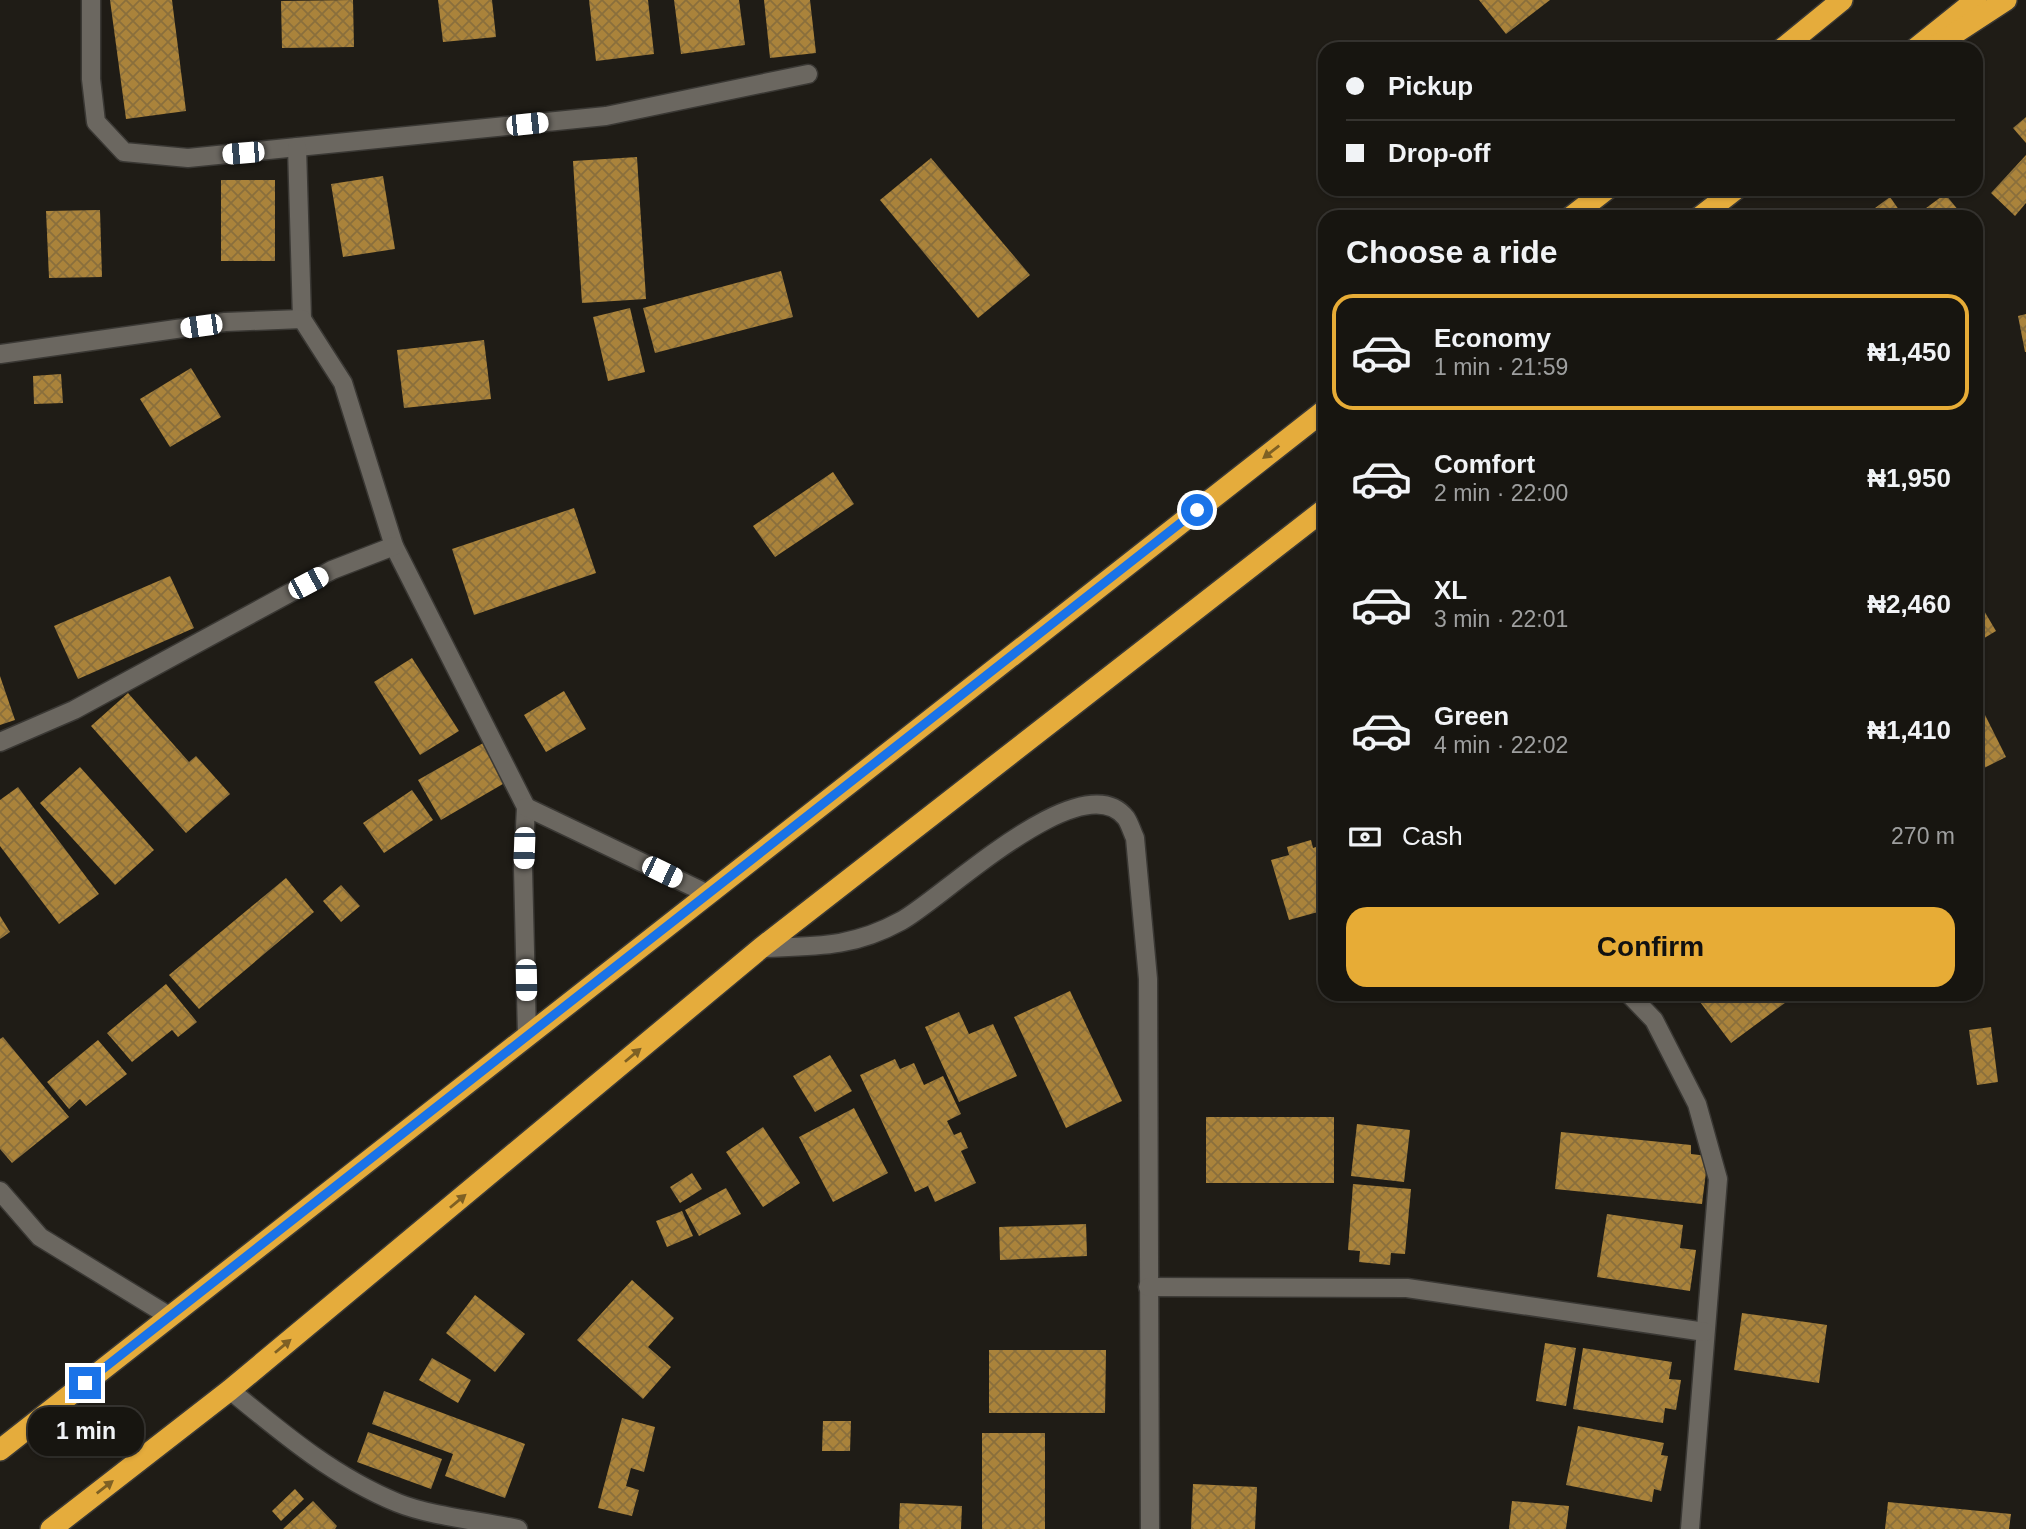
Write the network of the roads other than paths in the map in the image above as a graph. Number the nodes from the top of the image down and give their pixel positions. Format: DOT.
graph roads {
  1 [pos="91,0"];
  2 [pos="1832,0"];
  3 [pos="1842,0"];
  4 [pos="1976,0"];
  5 [pos="2006,0"];
  6 [pos="1791,42"];
  7 [pos="1791,42"];
  8 [pos="1923,42"];
  9 [pos="1942,42"];
  10 [pos="808,74"];
  11 [pos="298,148"];
  12 [pos="1598,196"];
  13 [pos="1727,196"];
  14 [pos="1580,210"];
  15 [pos="1709,210"];
  16 [pos="302,319"];
  17 [pos="0,354"];
  18 [pos="1318,415"];
  19 [pos="1318,514"];
  20 [pos="394,546"];
  21 [pos="0,741"];
  22 [pos="526,807"];
  23 [pos="708,894"];
  24 [pos="761,948"];
  25 [pos="1636,1001"];
  26 [pos="527,1035"];
  27 [pos="0,1191"];
  28 [pos="1148,1287"];
  29 [pos="169,1316"];
  30 [pos="1705,1332"];
  31 [pos="230,1390"];
  32 [pos="0,1450"];
  33 [pos="51,1529"];
  34 [pos="518,1529"];
  35 [pos="1150,1529"];
  36 [pos="1690,1529"];
  1 -- 11 [label="street"];
  2 -- 6 [label="highway"];
  3 -- 7 [label="highway"];
  4 -- 8 [label="highway"];
  5 -- 9 [label="highway"];
  10 -- 11 [label="street"];
  11 -- 16 [label="street"];
  12 -- 14 [label="highway"];
  13 -- 15 [label="highway"];
  16 -- 17 [label="street"];
  16 -- 20 [label="street"];
  18 -- 23 [label="highway, one-way"];
  19 -- 24 [label="highway"];
  20 -- 21 [label="street"];
  20 -- 22 [label="street"];
  22 -- 23 [label="street"];
  22 -- 26 [label="street"];
  23 -- 26 [label="highway"];
  24 -- 28 [label="street"];
  31 -- 24 [label="highway, one-way"];
  25 -- 30 [label="street"];
  26 -- 29 [label="highway"];
  27 -- 29 [label="street"];
  28 -- 30 [label="street"];
  28 -- 35 [label="street"];
  29 -- 32 [label="highway"];
  30 -- 36 [label="street"];
  33 -- 31 [label="highway, one-way"];
  31 -- 34 [label="street"];
}
